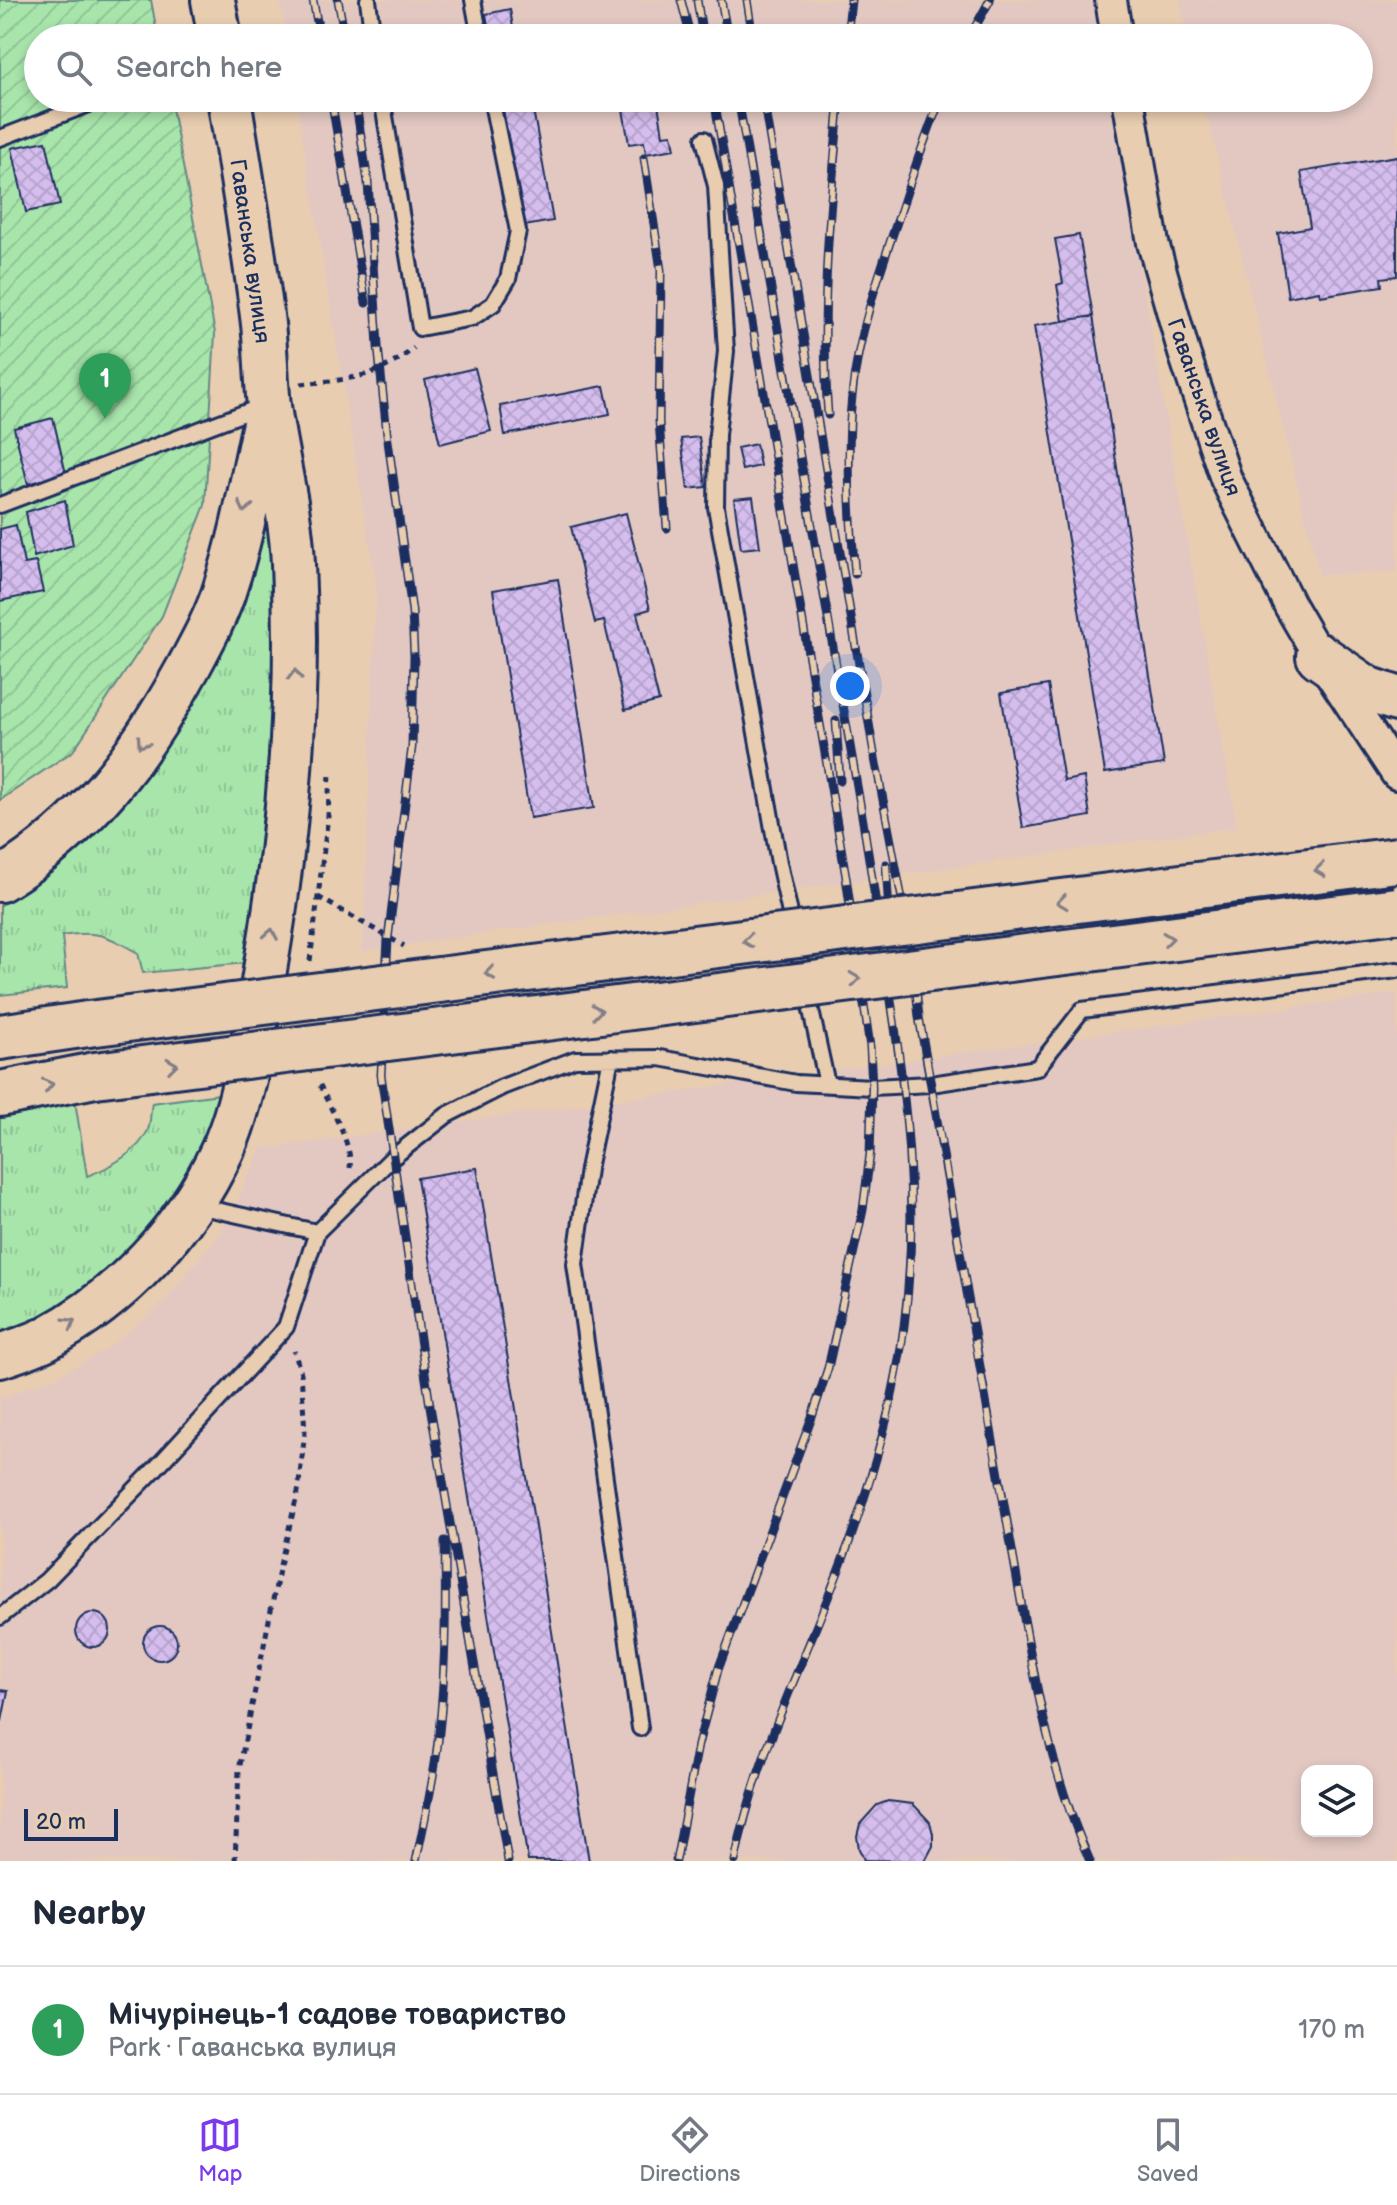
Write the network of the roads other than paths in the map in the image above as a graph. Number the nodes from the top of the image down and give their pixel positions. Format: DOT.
graph roads {
  1 [pos="213,0"];
  2 [pos="368,0"];
  3 [pos="473,0"];
  4 [pos="1111,0"];
  5 [pos="217,24"];
  6 [pos="371,24"];
  7 [pos="477,24"];
  8 [pos="1115,24"];
  9 [pos="68,112"];
  10 [pos="231,112"];
  11 [pos="384,112"];
  12 [pos="494,112"];
  13 [pos="1130,112"];
  14 [pos="0,138"];
  15 [pos="704,139"];
  16 [pos="285,394"];
  17 [pos="0,505"];
  18 [pos="1319,656"];
  19 [pos="1397,699"];
  20 [pos="1397,774"];
  21 [pos="1397,860"];
  22 [pos="0,880"];
  23 [pos="1397,910"];
  24 [pos="1397,970"];
  25 [pos="0,1037"];
  26 [pos="611,1058"];
  27 [pos="827,1084"];
  28 [pos="0,1094"];
  29 [pos="192,1205"];
  30 [pos="317,1232"];
  31 [pos="0,1356"];
  32 [pos="0,1617"];
  33 [pos="640,1728"];
  1 -- 5 [label="main road"];
  2 -- 6 [label="lane"];
  3 -- 7 [label="lane"];
  4 -- 8 [label="street"];
  9 -- 14 [label="lane"];
  10 -- 16 [label="main road, Гаванська вулиця"];
  11 -- 12 [label="lane"];
  13 -- 18 [label="street, Гаванська вулиця"];
  15 -- 27 [label="lane"];
  16 -- 17 [label="lane"];
  16 -- 22 [label="main road, one-way"];
  29 -- 16 [label="main road, one-way"];
  18 -- 19 [label="main road"];
  18 -- 20 [label="street, Гаванська вулиця"];
  21 -- 25 [label="main road, one-way, bridge"];
  28 -- 23 [label="main road, one-way, bridge"];
  24 -- 27 [label="lane"];
  26 -- 27 [label="lane"];
  26 -- 30 [label="lane"];
  26 -- 33 [label="lane"];
  29 -- 30 [label="lane"];
  31 -- 29 [label="main road, one-way"];
  30 -- 32 [label="lane"];
}
